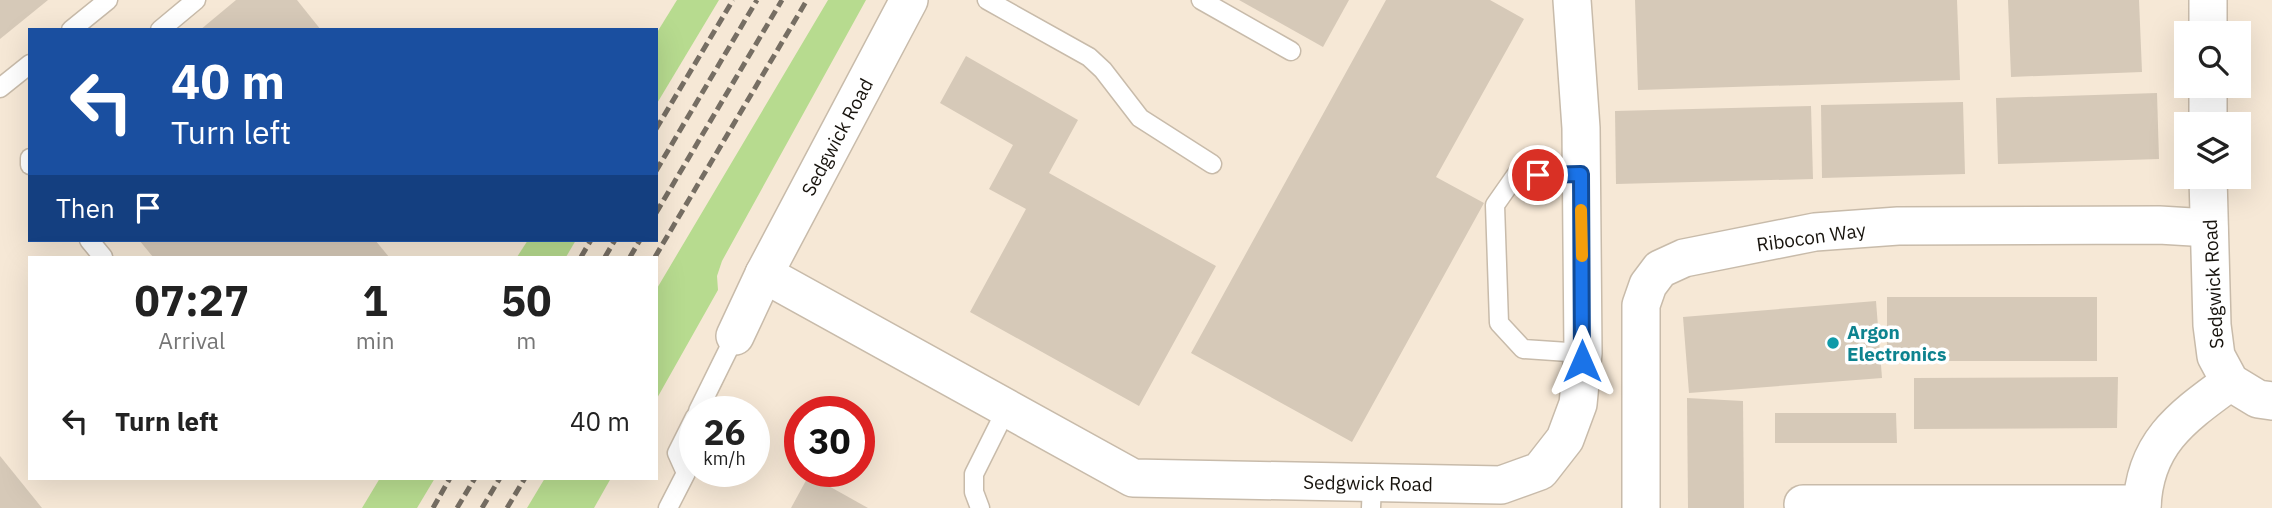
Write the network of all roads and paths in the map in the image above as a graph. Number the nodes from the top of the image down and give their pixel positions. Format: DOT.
graph roads {
  1 [pos="108,0"];
  2 [pos="196,0"];
  3 [pos="909,0"];
  4 [pos="987,0"];
  5 [pos="1201,0"];
  6 [pos="1572,0"];
  7 [pos="2208,0"];
  8 [pos="2208,21"];
  9 [pos="73,28"];
  10 [pos="162,28"];
  11 [pos="1291,51"];
  12 [pos="28,66"];
  13 [pos="0,88"];
  14 [pos="1212,164"];
  15 [pos="1581,174"];
  16 [pos="2208,189"];
  17 [pos="2209,228"];
  18 [pos="91,242"];
  19 [pos="102,256"];
  20 [pos="764,274"];
  21 [pos="735,335"];
  22 [pos="1583,353"];
  23 [pos="2230,382"];
  24 [pos="705,396"];
  25 [pos="2272,401"];
  26 [pos="1007,408"];
  27 [pos="679,487"];
  28 [pos="1371,495"];
  29 [pos="1803,504"];
  30 [pos="2142,506"];
  31 [pos="668,508"];
  32 [pos="980,508"];
  33 [pos="1641,508"];
  1 -- 9 [label="lane"];
  2 -- 10 [label="lane"];
  3 -- 20 [label="street, Sedgwick Road"];
  4 -- 14 [label="lane"];
  5 -- 11 [label="lane"];
  6 -- 15 [label="street, Sedgwick Road"];
  7 -- 8 [label="street"];
  12 -- 13 [label="lane"];
  15 -- 22 [label="street, Sedgwick Road"];
  15 -- 22 [label="lane"];
  16 -- 17 [label="street, Sedgwick Road"];
  17 -- 23 [label="street, Sedgwick Road"];
  17 -- 33 [label="street, Ribocon Way"];
  18 -- 19 [label="lane"];
  20 -- 21 [label="street, Sedgwick Road"];
  20 -- 26 [label="street, Sedgwick Road"];
  21 -- 24 [label="lane"];
  22 -- 28 [label="street, Sedgwick Road"];
  23 -- 25 [label="street"];
  23 -- 30 [label="street"];
  26 -- 28 [label="street, Sedgwick Road"];
  26 -- 32 [label="lane"];
  27 -- 31 [label="lane"];
  29 -- 30 [label="street"];
}
